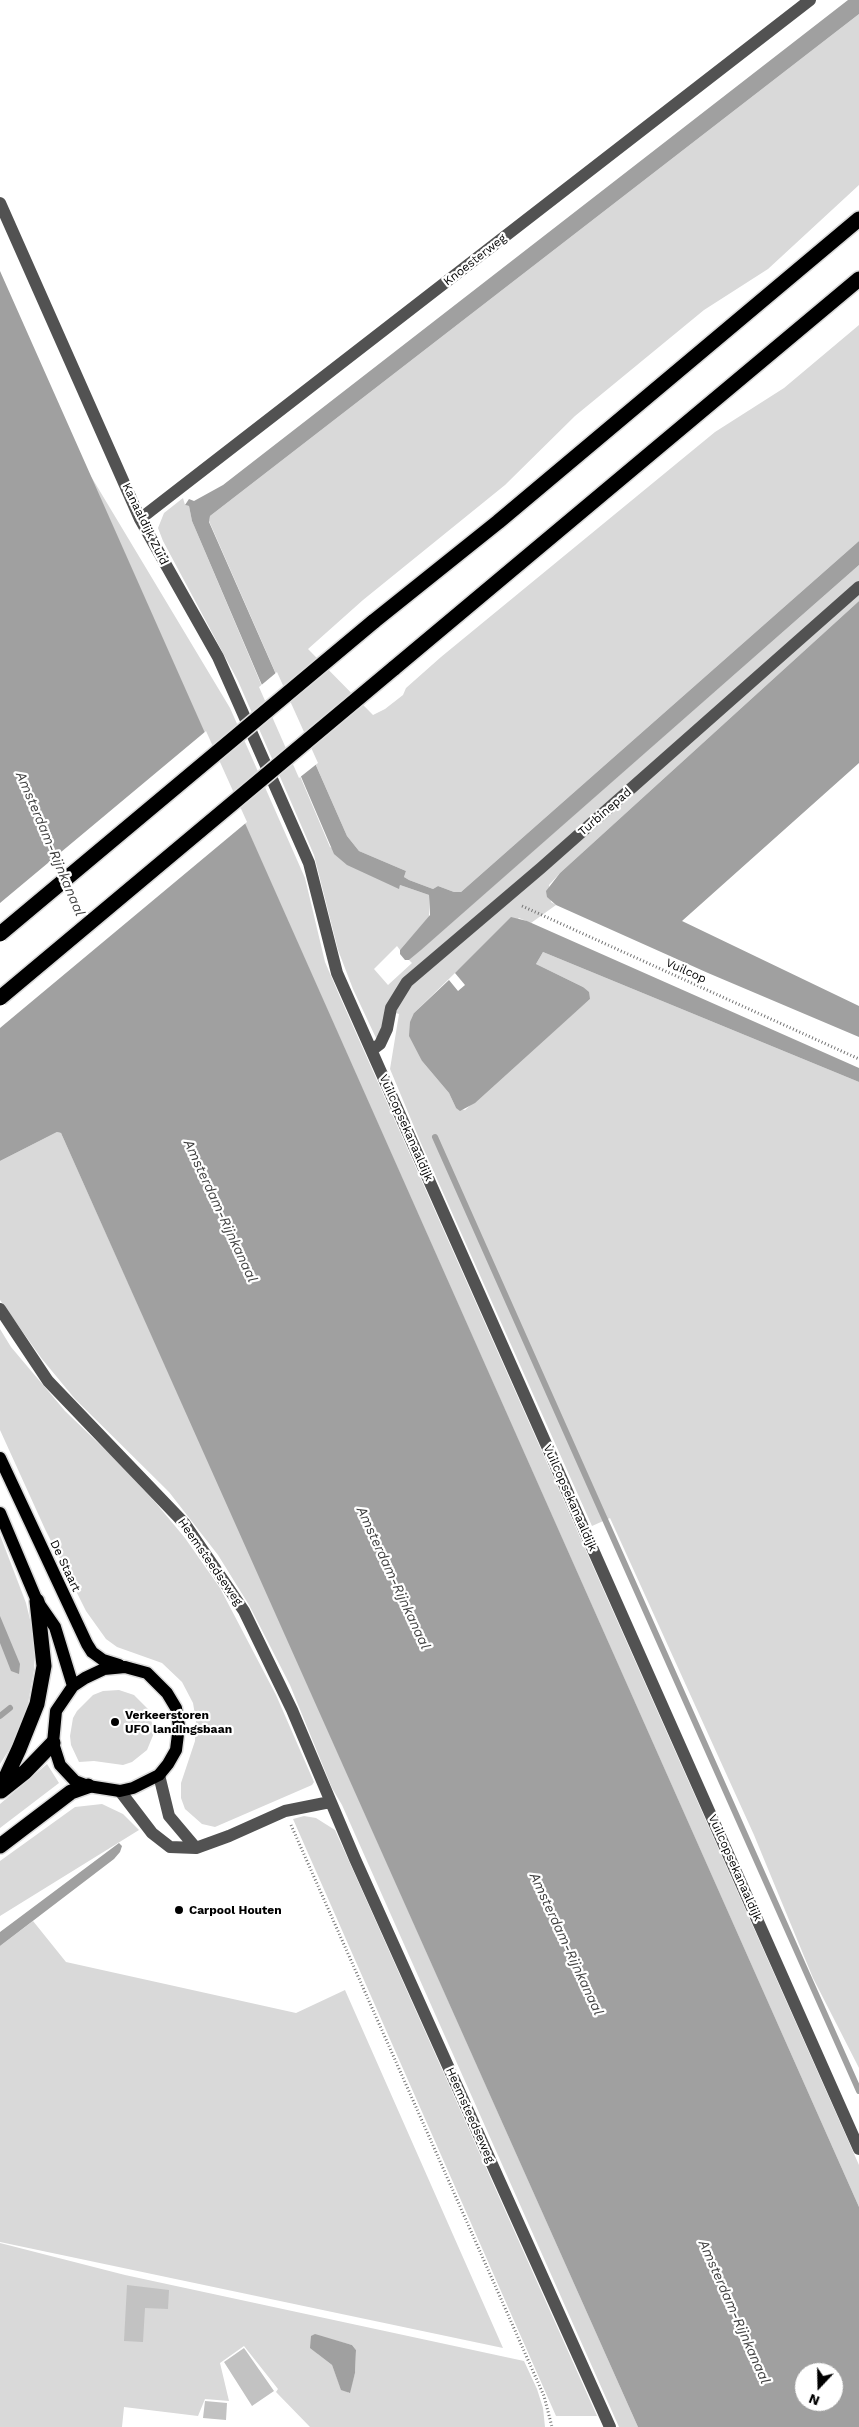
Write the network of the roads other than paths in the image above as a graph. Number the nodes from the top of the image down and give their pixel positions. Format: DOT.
graph roads {
  1 [pos="810,0"];
  2 [pos="0,203"];
  3 [pos="859,218"];
  4 [pos="859,279"];
  5 [pos="140,520"];
  6 [pos="859,587"];
  7 [pos="299,841"];
  8 [pos="0,934"];
  9 [pos="0,998"];
  10 [pos="372,1050"];
  11 [pos="0,1309"];
  12 [pos="0,1458"];
  13 [pos="0,1513"];
  14 [pos="37,1602"];
  15 [pos="125,1666"];
  16 [pos="73,1686"];
  17 [pos="53,1743"];
  18 [pos="159,1774"];
  19 [pos="88,1786"];
  20 [pos="0,1791"];
  21 [pos="120,1791"];
  22 [pos="330,1802"];
  23 [pos="0,1846"];
  24 [pos="196,1848"];
  25 [pos="859,2148"];
  26 [pos="610,2427"];
  1 -- 5 [label="street, Knoesterweg"];
  2 -- 5 [label="street, Kanaaldijk Zuid"];
  3 -- 8 [label="highway, bridge"];
  4 -- 9 [label="highway, bridge"];
  5 -- 7 [label="street, Kanaaldijk Zuid"];
  6 -- 10 [label="street, Turbinepad"];
  7 -- 10 [label="street, Vuilcopsekanaaldijk"];
  10 -- 25 [label="street, Vuilcopsekanaaldijk"];
  11 -- 22 [label="street, Heemsteedseweg"];
  12 -- 15 [label="main road, De Staart"];
  13 -- 14 [label="main road"];
  14 -- 16 [label="main road"];
  14 -- 20 [label="highway"];
  15 -- 16 [label="main road"];
  15 -- 18 [label="main road"];
  16 -- 17 [label="main road"];
  17 -- 19 [label="main road"];
  17 -- 20 [label="highway"];
  18 -- 21 [label="main road"];
  18 -- 24 [label="street"];
  19 -- 21 [label="main road"];
  19 -- 23 [label="highway"];
  21 -- 24 [label="street"];
  22 -- 24 [label="street"];
  22 -- 26 [label="street, Heemsteedseweg"];
}
